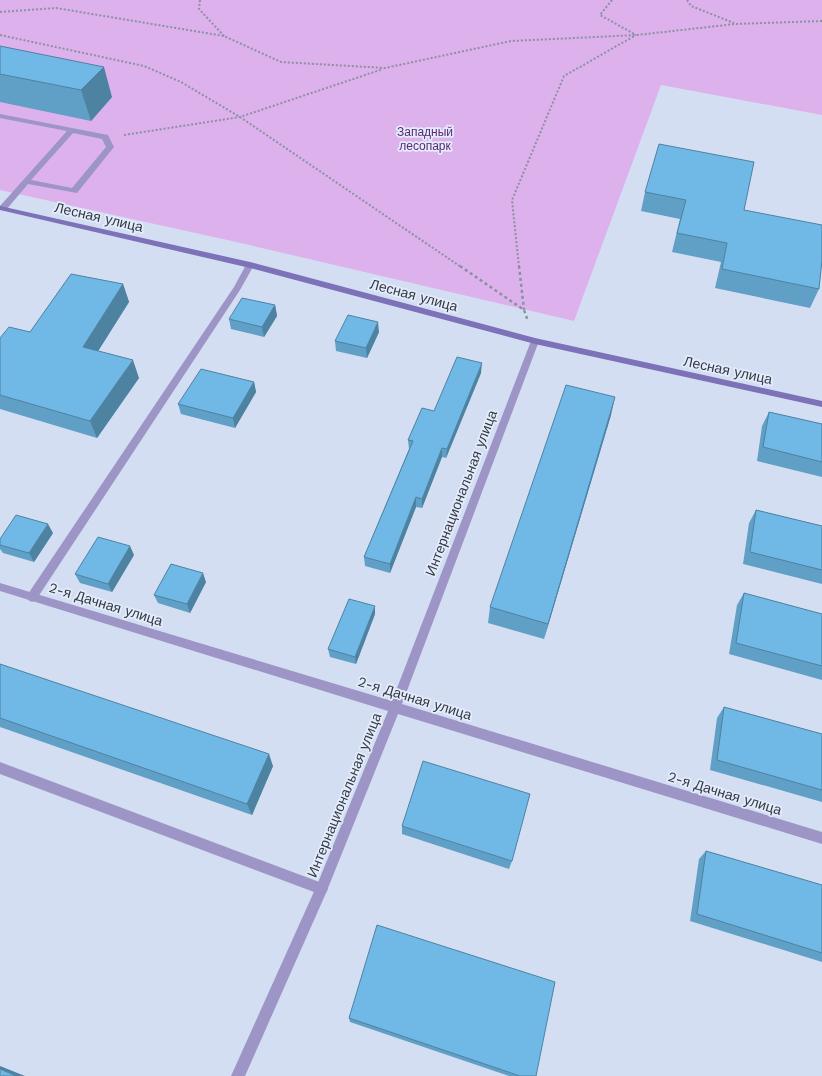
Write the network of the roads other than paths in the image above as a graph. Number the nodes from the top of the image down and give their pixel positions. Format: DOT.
graph roads {
  1 [pos="0,116"];
  2 [pos="72,130"];
  3 [pos="28,182"];
  4 [pos="1,208"];
  5 [pos="250,265"];
  6 [pos="535,341"];
  7 [pos="822,404"];
  8 [pos="0,587"];
  9 [pos="32,597"];
  10 [pos="395,708"];
  11 [pos="0,768"];
  12 [pos="822,838"];
  13 [pos="322,889"];
  14 [pos="238,1076"];
  1 -- 2 [label="street"];
  2 -- 3 [label="street"];
  2 -- 3 [label="street"];
  3 -- 4 [label="street"];
  4 -- 5 [label="street, Лесная улица"];
  5 -- 6 [label="street, Лесная улица"];
  5 -- 9 [label="street"];
  6 -- 7 [label="street, Лесная улица"];
  6 -- 10 [label="street, Интернациональная улица"];
  8 -- 9 [label="street, 2-я Дачная улица"];
  9 -- 10 [label="street, 2-я Дачная улица"];
  10 -- 12 [label="street, 2-я Дачная улица"];
  10 -- 13 [label="street, Интернациональная улица"];
  11 -- 13 [label="street"];
  13 -- 14 [label="street, Интернациональная улица"];
}
